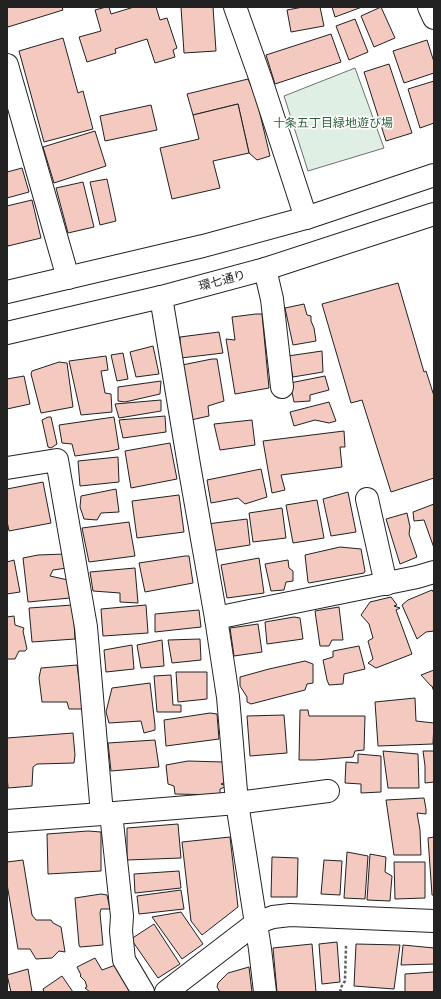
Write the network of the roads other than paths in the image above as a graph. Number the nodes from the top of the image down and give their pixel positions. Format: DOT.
graph roads {
  1 [pos="235,7"];
  2 [pos="429,7"];
  3 [pos="434,18"];
  4 [pos="7,65"];
  5 [pos="434,175"];
  6 [pos="434,214"];
  7 [pos="306,218"];
  8 [pos="265,269"];
  9 [pos="68,278"];
  10 [pos="7,292"];
  11 [pos="161,297"];
  12 [pos="7,333"];
  13 [pos="282,387"];
  14 [pos="7,468"];
  15 [pos="367,499"];
  16 [pos="434,572"];
  17 [pos="386,584"];
  18 [pos="216,618"];
  19 [pos="328,791"];
  20 [pos="238,803"];
  21 [pos="107,814"];
  22 [pos="7,821"];
  23 [pos="434,920"];
  24 [pos="256,924"];
  25 [pos="142,992"];
  26 [pos="166,992"];
  27 [pos="265,992"];
  1 -- 7 [label="street"];
  2 -- 3 [label="street"];
  4 -- 9 [label="street"];
  5 -- 7 [label="street"];
  6 -- 8 [label="street, 環七通り"];
  7 -- 9 [label="street"];
  8 -- 11 [label="street, 環七通り"];
  8 -- 13 [label="street"];
  9 -- 10 [label="street"];
  11 -- 12 [label="street, 環七通り"];
  11 -- 18 [label="street"];
  14 -- 21 [label="street"];
  15 -- 17 [label="street"];
  16 -- 17 [label="street"];
  17 -- 18 [label="street"];
  18 -- 20 [label="street"];
  19 -- 20 [label="street"];
  20 -- 21 [label="street"];
  20 -- 24 [label="street"];
  21 -- 22 [label="street"];
  21 -- 25 [label="street"];
  23 -- 24 [label="street"];
  24 -- 26 [label="street"];
  24 -- 27 [label="street"];
}
